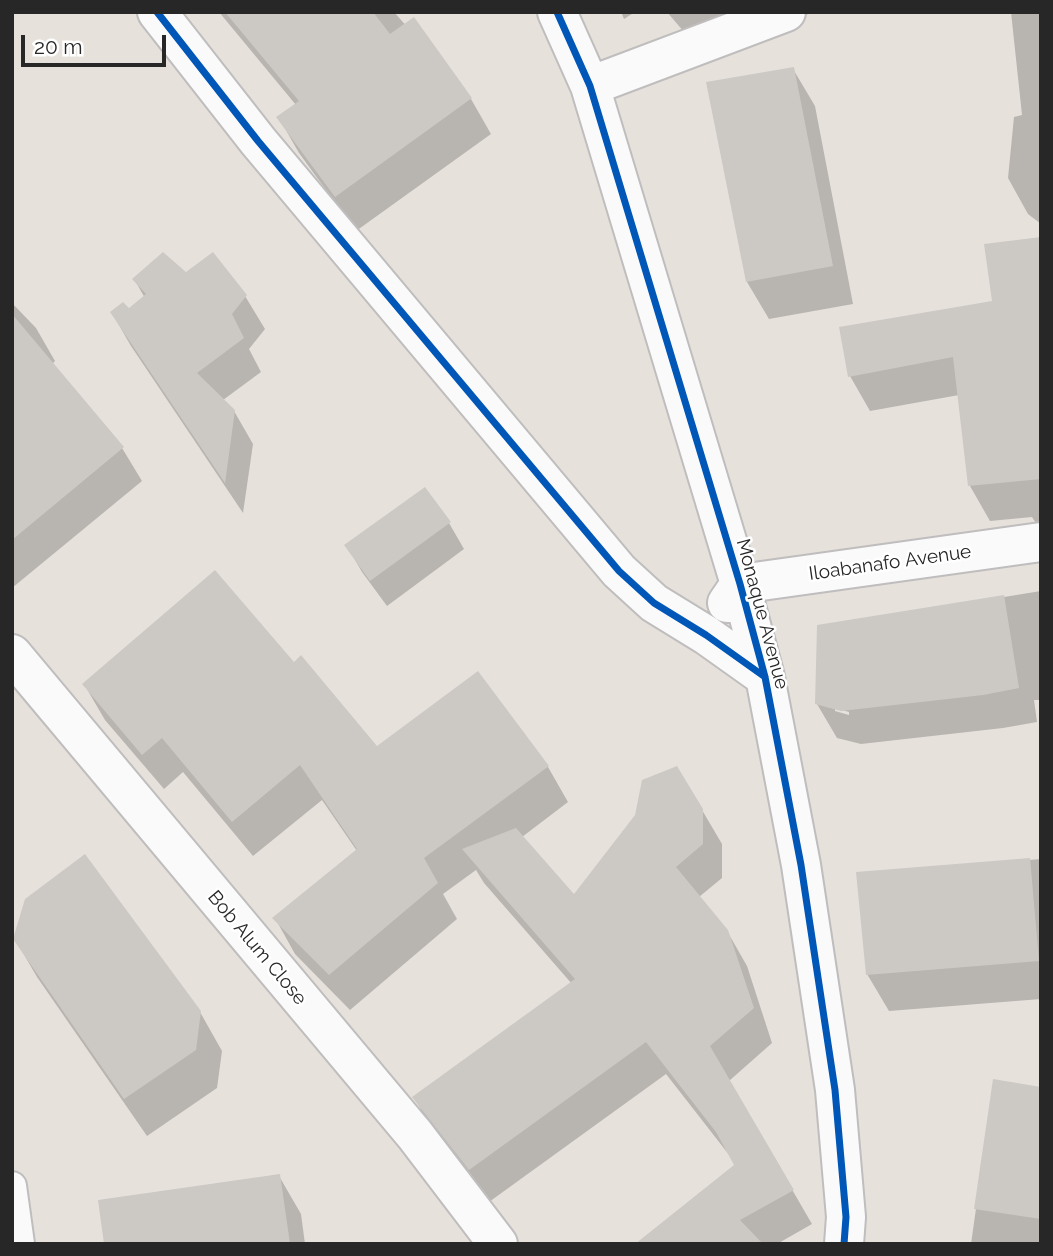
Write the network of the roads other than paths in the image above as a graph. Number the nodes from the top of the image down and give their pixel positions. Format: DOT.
graph roads {
  1 [pos="157,12"];
  2 [pos="557,12"];
  3 [pos="786,12"];
  4 [pos="590,86"];
  5 [pos="1041,542"];
  6 [pos="740,584"];
  7 [pos="706,635"];
  8 [pos="12,654"];
  9 [pos="765,677"];
  10 [pos="12,1186"];
  11 [pos="20,1244"];
  12 [pos="498,1244"];
  13 [pos="844,1244"];
  1 -- 7 [label="street"];
  2 -- 4 [label="street, Monaque Avenue"];
  3 -- 4 [label="street"];
  4 -- 6 [label="street, Monaque Avenue"];
  5 -- 6 [label="street, Iloabanafo Avenue"];
  6 -- 7 [label="street"];
  6 -- 9 [label="street, Monaque Avenue"];
  7 -- 9 [label="street"];
  8 -- 12 [label="street, Bob Alum Close"];
  9 -- 13 [label="street, Monaque Avenue"];
  10 -- 11 [label="lane"];
}
